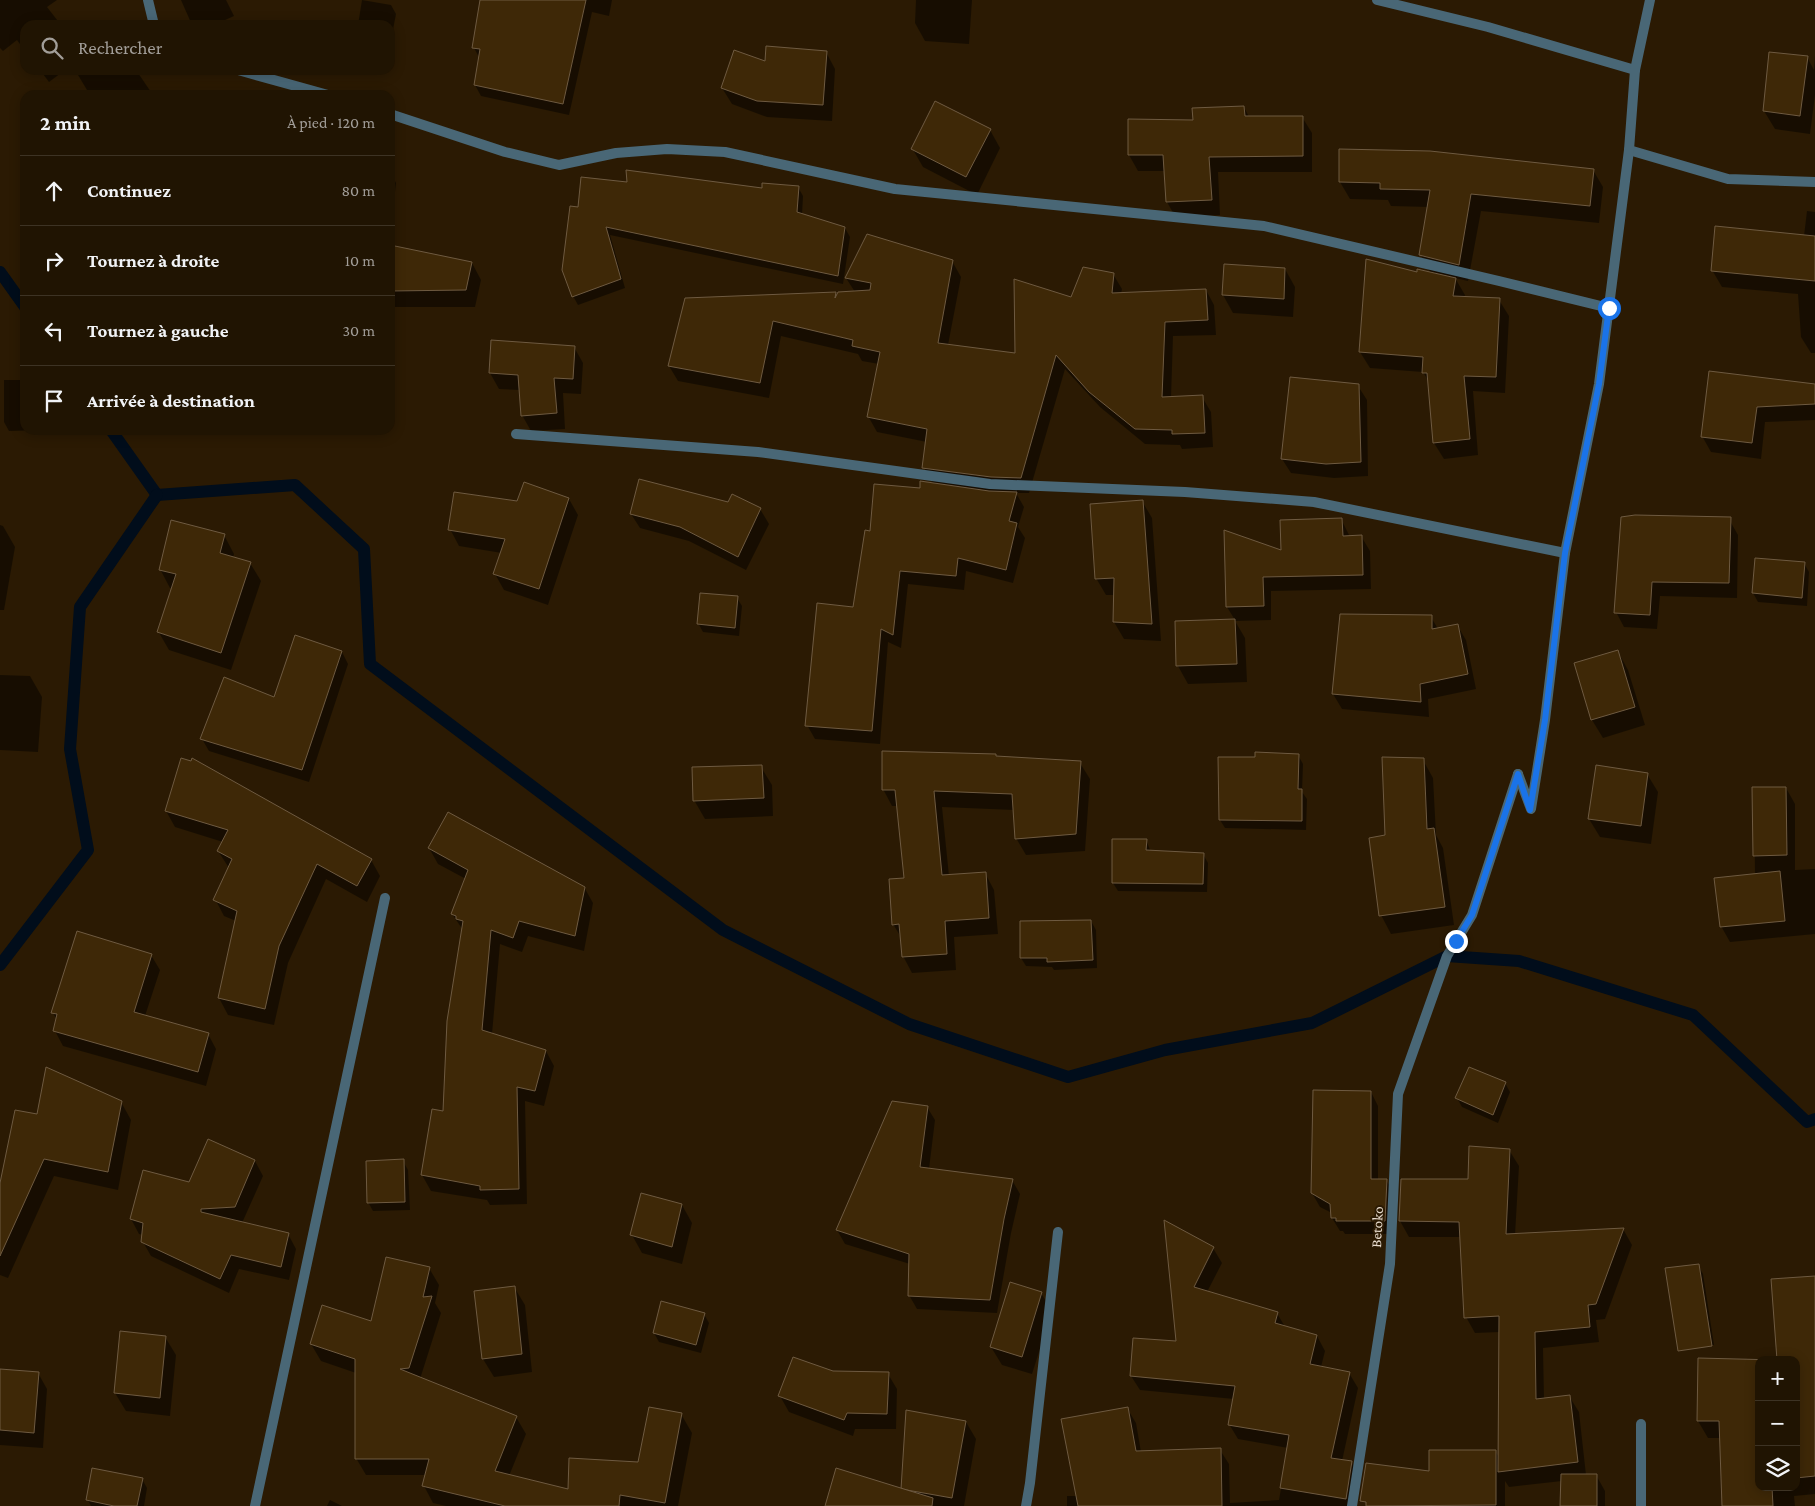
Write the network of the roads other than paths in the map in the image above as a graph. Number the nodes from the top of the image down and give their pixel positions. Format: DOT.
graph roads {
  1 [pos="148,0"];
  2 [pos="1377,0"];
  3 [pos="1650,0"];
  4 [pos="153,20"];
  5 [pos="1635,70"];
  6 [pos="256,75"];
  7 [pos="310,90"];
  8 [pos="395,116"];
  9 [pos="1629,150"];
  10 [pos="1815,182"];
  11 [pos="1609,308"];
  12 [pos="516,434"];
  13 [pos="1565,553"];
  14 [pos="385,898"];
  15 [pos="1058,1232"];
  16 [pos="1641,1424"];
  17 [pos="255,1506"];
  18 [pos="1026,1506"];
  19 [pos="1352,1506"];
  20 [pos="1641,1506"];
  1 -- 4 [label="street"];
  2 -- 5 [label="street"];
  3 -- 5 [label="street"];
  5 -- 9 [label="street"];
  6 -- 7 [label="street"];
  8 -- 11 [label="street"];
  9 -- 10 [label="street"];
  9 -- 11 [label="street"];
  11 -- 13 [label="street"];
  12 -- 13 [label="street"];
  13 -- 19 [label="street, Betoko"];
  14 -- 17 [label="street"];
  15 -- 18 [label="street"];
  16 -- 20 [label="street"];
}
